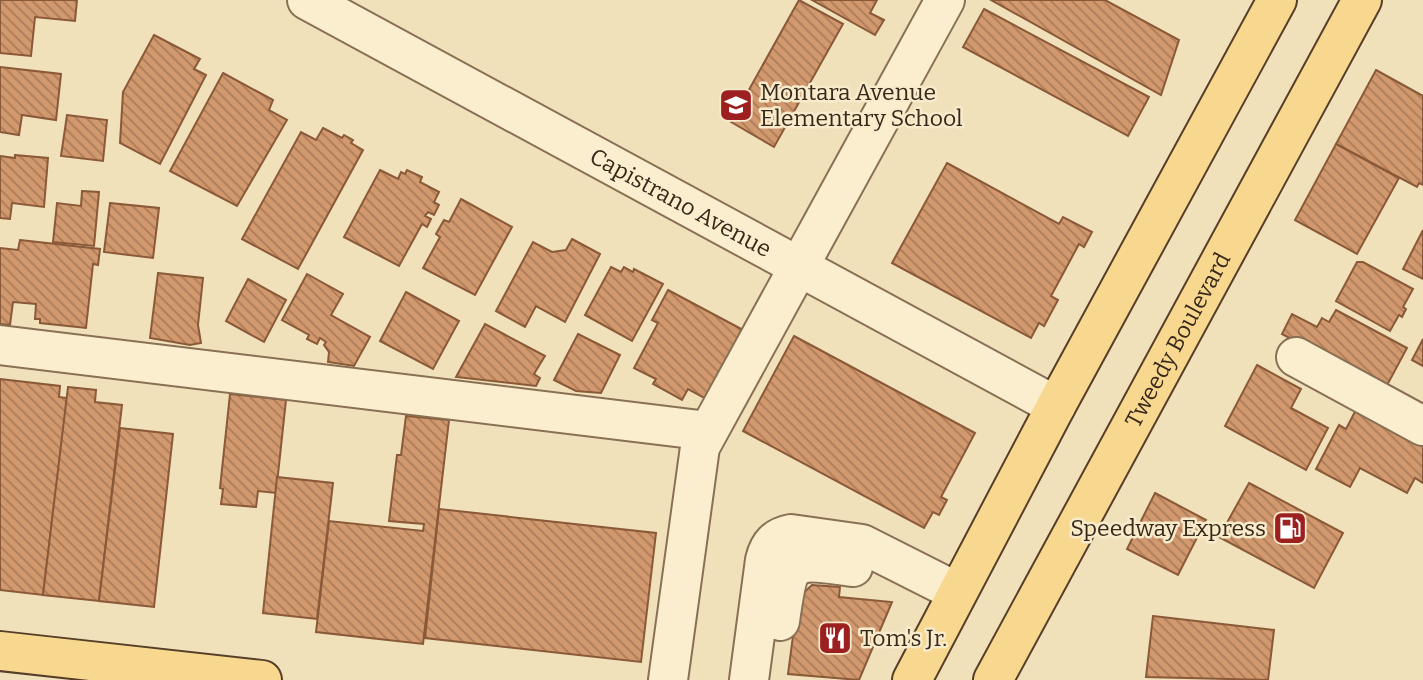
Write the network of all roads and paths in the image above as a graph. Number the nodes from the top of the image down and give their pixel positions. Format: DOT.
graph roads {
  1 [pos="307,0"];
  2 [pos="945,0"];
  3 [pos="1277,0"];
  4 [pos="1362,0"];
  5 [pos="800,267"];
  6 [pos="0,345"];
  7 [pos="1296,357"];
  8 [pos="1056,406"];
  9 [pos="1423,426"];
  10 [pos="708,430"];
  11 [pos="942,585"];
  12 [pos="0,651"];
  13 [pos="262,680"];
  14 [pos="668,680"];
  15 [pos="749,680"];
  16 [pos="772,680"];
  17 [pos="912,680"];
  18 [pos="993,680"];
  1 -- 5 [label="street, Capistrano Avenue"];
  2 -- 5 [label="street"];
  3 -- 8 [label="main road"];
  4 -- 18 [label="main road, Tweedy Boulevard"];
  5 -- 8 [label="street, Capistrano Avenue"];
  5 -- 10 [label="street"];
  6 -- 10 [label="street"];
  7 -- 9 [label="street"];
  8 -- 11 [label="main road"];
  10 -- 14 [label="street"];
  11 -- 15 [label="street"];
  11 -- 16 [label="street"];
  11 -- 17 [label="main road"];
  12 -- 13 [label="main road"];
}
